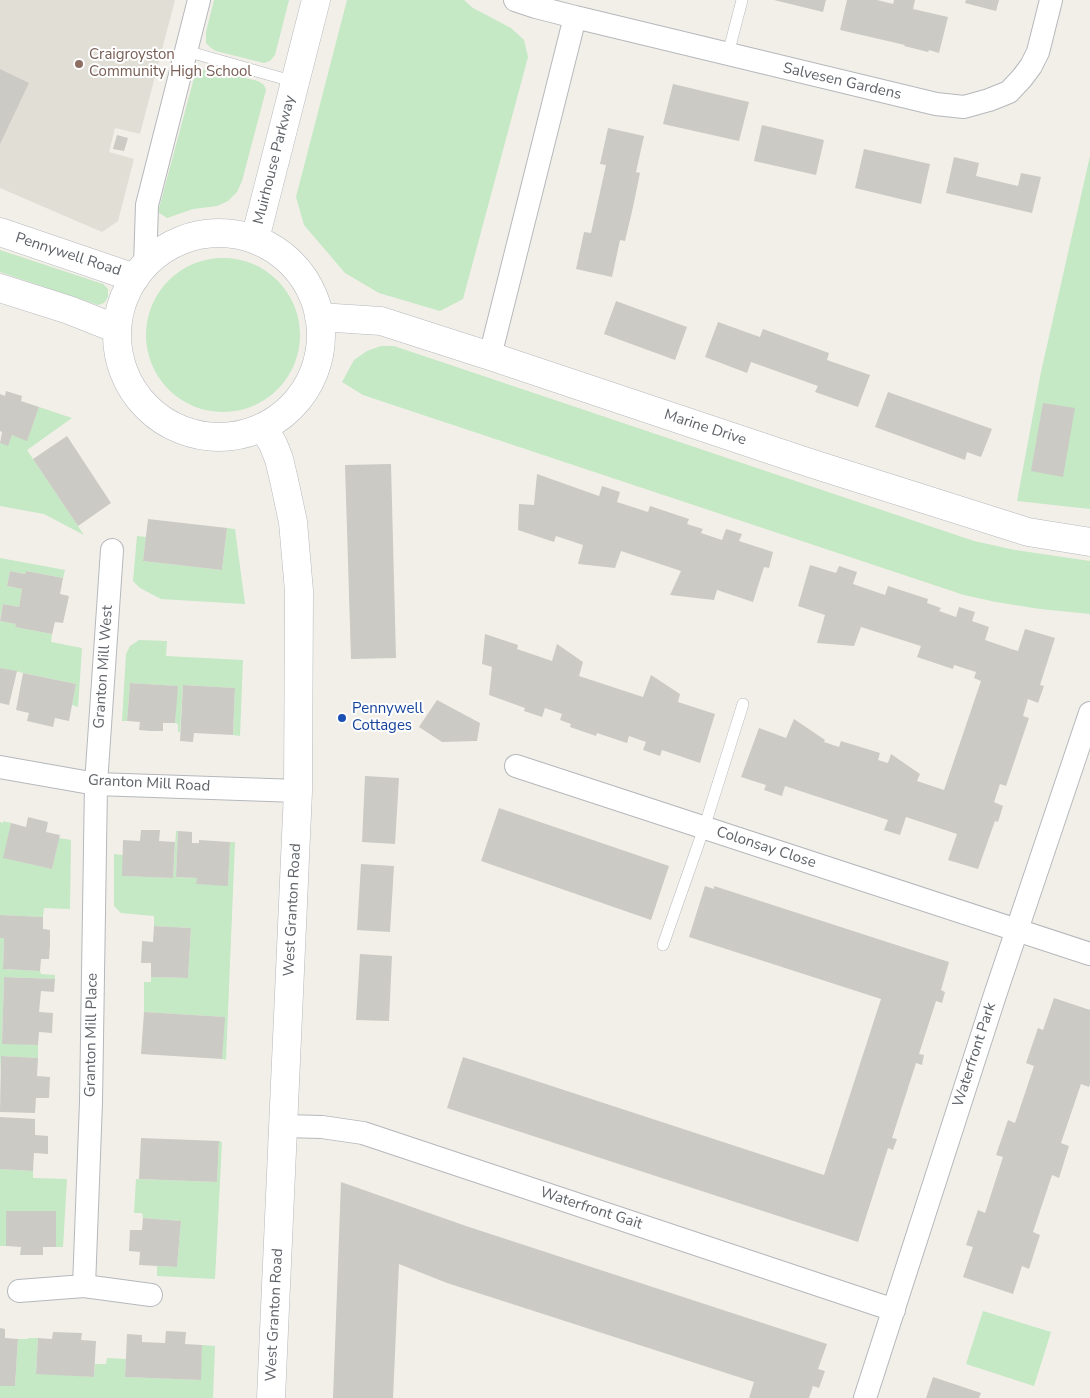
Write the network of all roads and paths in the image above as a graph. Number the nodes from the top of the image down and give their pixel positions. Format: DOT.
graph roads {
  1 [pos="198,0"];
  2 [pos="316,0"];
  3 [pos="515,0"];
  4 [pos="742,0"];
  5 [pos="1051,0"];
  6 [pos="575,17"];
  7 [pos="186,51"];
  8 [pos="728,54"];
  9 [pos="295,82"];
  10 [pos="0,232"];
  11 [pos="255,239"];
  12 [pos="140,272"];
  13 [pos="0,288"];
  14 [pos="319,317"];
  15 [pos="118,329"];
  16 [pos="490,356"];
  17 [pos="263,427"];
  18 [pos="1090,542"];
  19 [pos="112,550"];
  20 [pos="743,704"];
  21 [pos="1090,713"];
  22 [pos="516,766"];
  23 [pos="0,767"];
  24 [pos="96,784"];
  25 [pos="298,791"];
  26 [pos="704,828"];
  27 [pos="1017,930"];
  28 [pos="663,945"];
  29 [pos="1090,954"];
  30 [pos="283,1126"];
  31 [pos="84,1286"];
  32 [pos="19,1291"];
  33 [pos="151,1295"];
  34 [pos="894,1310"];
  35 [pos="271,1398"];
  36 [pos="865,1398"];
  1 -- 7 [label="street"];
  2 -- 9 [label="street, Muirhouse Parkway"];
  3 -- 6 [label="street, Salvesen Gardens"];
  4 -- 8 [label="lane"];
  5 -- 8 [label="street, Salvesen Gardens"];
  6 -- 8 [label="street, Salvesen Gardens"];
  6 -- 16 [label="street"];
  7 -- 9 [label="lane, Muirhouse Parkway"];
  7 -- 12 [label="street"];
  9 -- 11 [label="street, Muirhouse Parkway"];
  10 -- 12 [label="street, Pennywell Road"];
  11 -- 12 [label="street"];
  11 -- 14 [label="street"];
  12 -- 15 [label="street"];
  13 -- 15 [label="street"];
  14 -- 16 [label="street, Marine Drive"];
  14 -- 17 [label="street"];
  15 -- 17 [label="street"];
  16 -- 18 [label="street, Marine Drive"];
  17 -- 25 [label="street, West Granton Road"];
  19 -- 24 [label="street, Granton Mill West"];
  20 -- 26 [label="lane"];
  21 -- 27 [label="street, Waterfront Park"];
  22 -- 26 [label="street, Colonsay Close"];
  23 -- 24 [label="street, Granton Mill Road"];
  24 -- 25 [label="street, Granton Mill Road"];
  24 -- 31 [label="street, Granton Mill Place"];
  25 -- 30 [label="street, West Granton Road"];
  26 -- 27 [label="street, Colonsay Close"];
  26 -- 28 [label="lane"];
  27 -- 29 [label="street, Colonsay Close"];
  27 -- 34 [label="street, Waterfront Park"];
  30 -- 34 [label="street, Waterfront Gait"];
  30 -- 35 [label="street, West Granton Road"];
  31 -- 32 [label="street"];
  31 -- 33 [label="street"];
  34 -- 36 [label="street, Waterfront Park"];
}
